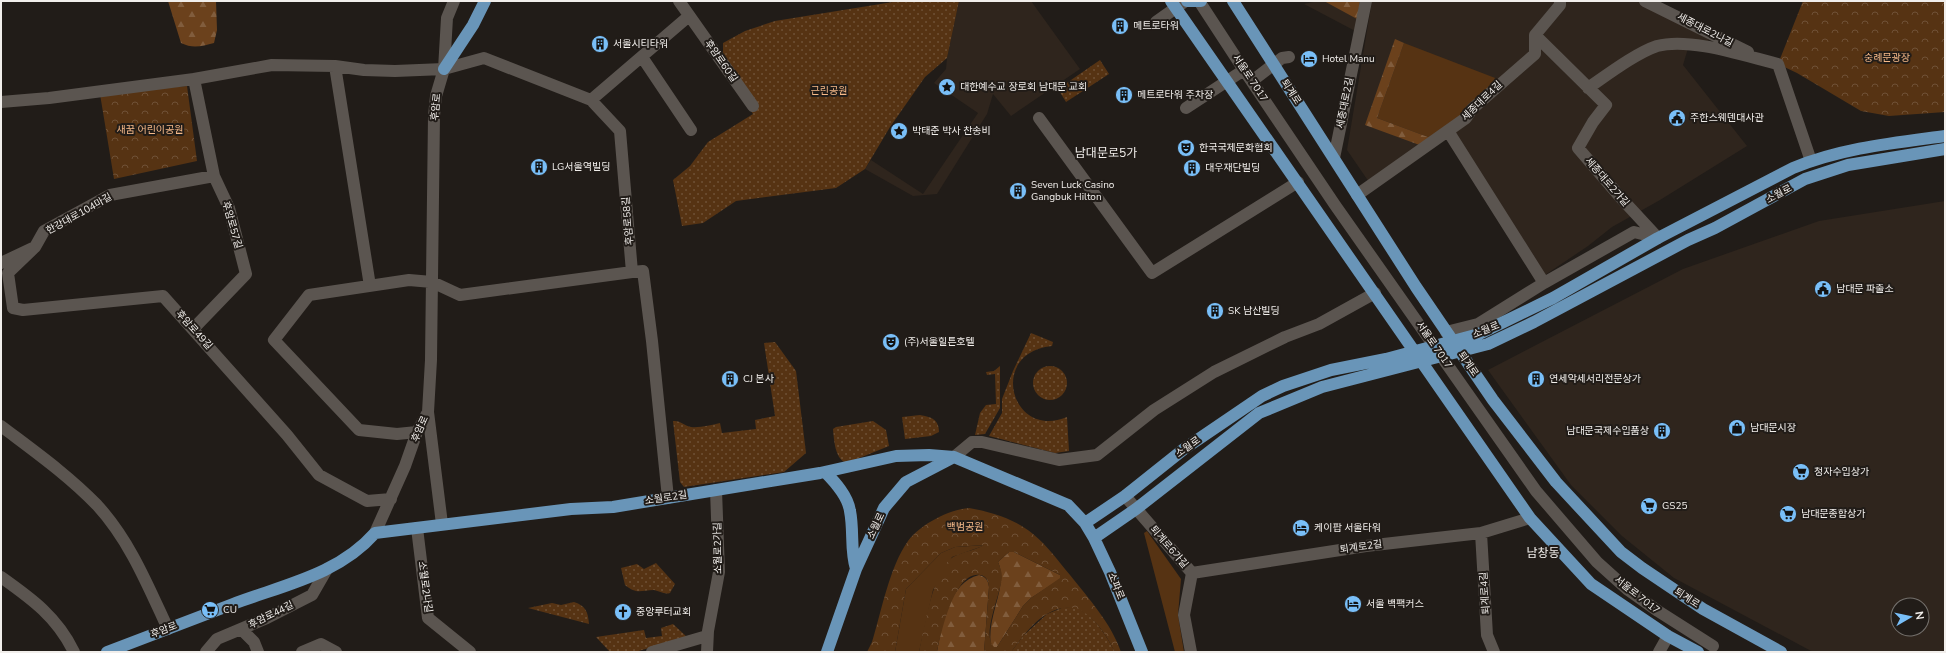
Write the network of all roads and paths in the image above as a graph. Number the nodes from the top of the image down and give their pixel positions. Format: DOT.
graph roads {
  1 [pos="454,1"];
  2 [pos="485,1"];
  3 [pos="679,1"];
  4 [pos="1171,1"];
  5 [pos="1187,1"];
  6 [pos="1200,1"];
  7 [pos="1233,1"];
  8 [pos="1366,1"];
  9 [pos="1560,1"];
  10 [pos="1646,1"];
  11 [pos="689,16"];
  12 [pos="1156,22"];
  13 [pos="1535,34"];
  14 [pos="1289,56"];
  15 [pos="642,57"];
  16 [pos="1763,60"];
  17 [pos="335,66"];
  18 [pos="444,69"];
  19 [pos="1244,70"];
  20 [pos="194,79"];
  21 [pos="1252,81"];
  22 [pos="1588,88"];
  23 [pos="591,100"];
  24 [pos="1,102"];
  25 [pos="753,106"];
  26 [pos="1186,108"];
  27 [pos="1039,118"];
  28 [pos="691,130"];
  29 [pos="1448,131"];
  30 [pos="1945,136"];
  31 [pos="1945,149"];
  32 [pos="1334,158"];
  33 [pos="1811,160"];
  34 [pos="214,176"];
  35 [pos="1298,182"];
  36 [pos="1357,195"];
  37 [pos="1658,238"];
  38 [pos="35,247"];
  39 [pos="1,262"];
  40 [pos="632,272"];
  41 [pos="432,282"];
  42 [pos="1544,283"];
  43 [pos="370,286"];
  44 [pos="1375,293"];
  45 [pos="193,329"];
  46 [pos="1446,332"];
  47 [pos="428,412"];
  48 [pos="1,426"];
  49 [pos="417,432"];
  50 [pos="954,457"];
  51 [pos="825,472"];
  52 [pos="716,490"];
  53 [pos="1125,496"];
  54 [pos="668,498"];
  55 [pos="391,499"];
  56 [pos="1136,509"];
  57 [pos="1530,518"];
  58 [pos="1084,523"];
  59 [pos="442,524"];
  60 [pos="417,528"];
  61 [pos="376,533"];
  62 [pos="1481,533"];
  63 [pos="1094,538"];
  64 [pos="327,569"];
  65 [pos="856,569"];
  66 [pos="1192,573"];
  67 [pos="1,577"];
  68 [pos="168,629"];
  69 [pos="241,629"];
  70 [pos="707,636"];
  71 [pos="1668,636"];
  72 [pos="1713,646"];
  73 [pos="74,652"];
  74 [pos="107,652"];
  75 [pos="206,652"];
  76 [pos="258,652"];
  77 [pos="302,652"];
  78 [pos="336,652"];
  79 [pos="470,652"];
  80 [pos="652,652"];
  81 [pos="707,652"];
  82 [pos="827,652"];
  83 [pos="1142,652"];
  84 [pos="1191,652"];
  85 [pos="1494,652"];
  86 [pos="1659,652"];
  87 [pos="1698,652"];
  88 [pos="1781,652"];
  1 -- 18 [label="street, 후암로"];
  2 -- 18 [label="main road"];
  3 -- 11 [label="street, 후암로60길"];
  4 -- 35 [label="main road"];
  5 -- 6 [label="main road"];
  5 -- 12 [label="street"];
  6 -- 19 [label="street, 서울로 7017"];
  7 -- 32 [label="main road, 퇴계로"];
  8 -- 32 [label="street, 세종대로2길"];
  9 -- 13 [label="street"];
  10 -- 16 [label="street, 세종대로2나길"];
  11 -- 15 [label="street"];
  11 -- 25 [label="street, 후암로60길"];
  13 -- 22 [label="street, 세종대로2가길"];
  13 -- 29 [label="street, 세종대로4길"];
  14 -- 21 [label="street"];
  15 -- 23 [label="street"];
  15 -- 28 [label="street"];
  16 -- 22 [label="street"];
  16 -- 33 [label="street"];
  17 -- 18 [label="street"];
  17 -- 20 [label="street"];
  17 -- 43 [label="street"];
  18 -- 23 [label="street, 후암로58길"];
  18 -- 41 [label="street, 후암로"];
  19 -- 21 [label="street, 서울로 7017"];
  19 -- 26 [label="street"];
  20 -- 24 [label="street"];
  20 -- 34 [label="street, 후암로57길"];
  21 -- 72 [label="street, 서울로 7017"];
  22 -- 37 [label="street, 세종대로2가길"];
  23 -- 40 [label="street, 후암로58길"];
  27 -- 35 [label="street"];
  29 -- 36 [label="street, 세종대로4길"];
  29 -- 42 [label="street"];
  30 -- 33 [label="main road, 소월로"];
  31 -- 56 [label="main road, 소월로"];
  32 -- 36 [label="main road, 퇴계로"];
  33 -- 37 [label="main road, 소월로"];
  34 -- 38 [label="street, 한강대로104마길"];
  34 -- 45 [label="street, 후암로57길"];
  35 -- 44 [label="main road"];
  36 -- 46 [label="main road, 퇴계로"];
  37 -- 42 [label="street, 소월로"];
  37 -- 53 [label="main road, 소월로"];
  38 -- 39 [label="street"];
  38 -- 45 [label="street, 후암로49길"];
  40 -- 41 [label="street"];
  40 -- 54 [label="street"];
  41 -- 43 [label="street"];
  41 -- 47 [label="street, 후암로"];
  42 -- 46 [label="street, 소월로"];
  43 -- 49 [label="street"];
  44 -- 50 [label="street"];
  44 -- 57 [label="main road"];
  45 -- 55 [label="street, 후암로49길"];
  46 -- 88 [label="main road, 퇴계로"];
  47 -- 49 [label="street, 후암로"];
  47 -- 59 [label="street"];
  48 -- 68 [label="street"];
  49 -- 55 [label="street, 후암로"];
  50 -- 51 [label="main road, 소월로2길"];
  50 -- 58 [label="main road"];
  50 -- 65 [label="main road, 소월로"];
  51 -- 52 [label="main road, 소월로2길"];
  51 -- 65 [label="main road"];
  52 -- 54 [label="main road, 소월로2길"];
  52 -- 70 [label="street, 소월로2가길"];
  53 -- 56 [label="street, 퇴계로6가길"];
  53 -- 58 [label="main road, 소월로"];
  54 -- 59 [label="main road, 소월로2길"];
  55 -- 61 [label="street, 후암로"];
  56 -- 63 [label="main road, 소월로"];
  56 -- 66 [label="street, 퇴계로6가길"];
  57 -- 62 [label="street, 퇴계로2길"];
  57 -- 71 [label="main road"];
  58 -- 63 [label="main road, 소파로"];
  59 -- 60 [label="main road, 소월로2길"];
  60 -- 61 [label="main road, 소월로2길"];
  60 -- 79 [label="street, 소월로2나길"];
  61 -- 64 [label="main road, 후암로"];
  62 -- 66 [label="street, 퇴계로2길"];
  62 -- 85 [label="street, 퇴계로4길"];
  63 -- 83 [label="main road, 소파로"];
  64 -- 68 [label="main road, 후암로"];
  64 -- 69 [label="street, 후암로44길"];
  65 -- 82 [label="main road, 소월로"];
  66 -- 84 [label="street, 퇴계로6가길"];
  67 -- 73 [label="street"];
  68 -- 74 [label="main road, 후암로"];
  69 -- 75 [label="street, 후암로44길"];
  69 -- 76 [label="street"];
  70 -- 80 [label="street"];
  70 -- 81 [label="street, 소월로2가길"];
  71 -- 86 [label="street"];
  71 -- 87 [label="main road"];
  77 -- 78 [label="street"];
}
